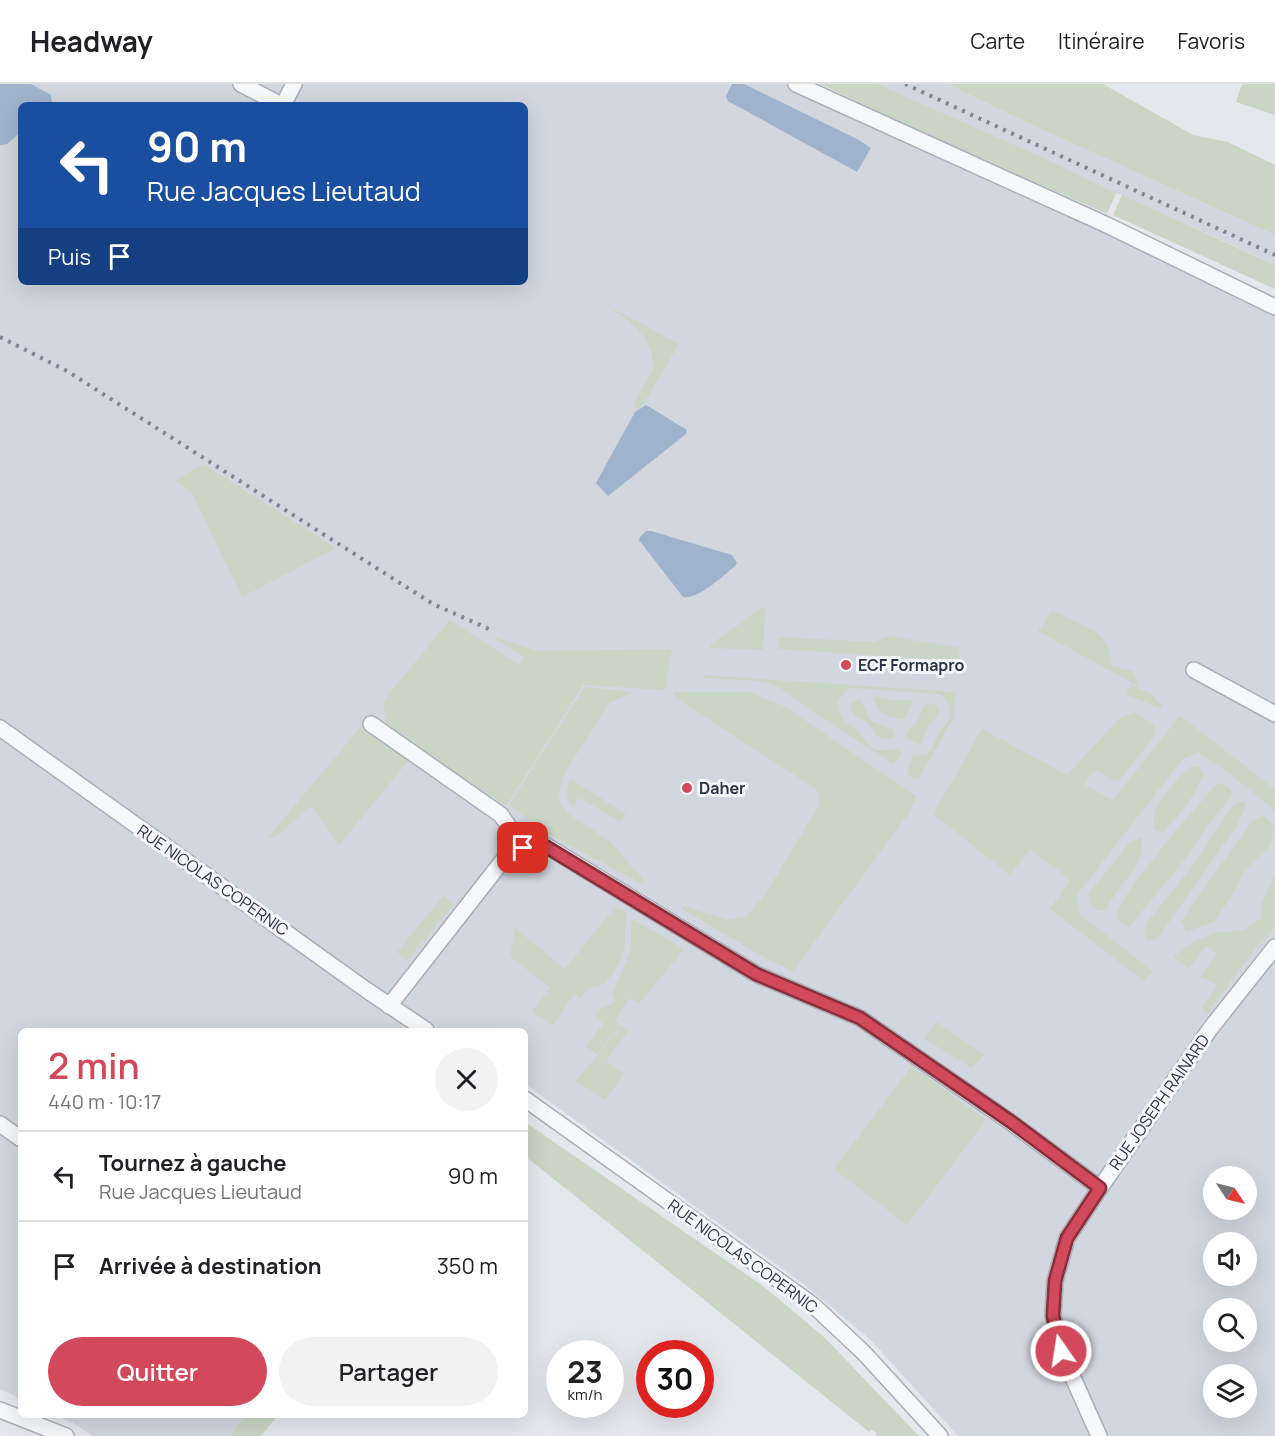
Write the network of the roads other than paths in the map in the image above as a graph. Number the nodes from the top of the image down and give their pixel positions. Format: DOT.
graph roads {
  1 [pos="241,84"];
  2 [pos="294,84"];
  3 [pos="796,84"];
  4 [pos="276,102"];
  5 [pos="284,102"];
  6 [pos="1275,307"];
  7 [pos="1194,670"];
  8 [pos="1275,714"];
  9 [pos="371,724"];
  10 [pos="0,728"];
  11 [pos="523,848"];
  12 [pos="1275,947"];
  13 [pos="389,1006"];
  14 [pos="423,1028"];
  15 [pos="528,1101"];
  16 [pos="0,1124"];
  17 [pos="18,1137"];
  18 [pos="1100,1188"];
  19 [pos="0,1410"];
  20 [pos="18,1417"];
  21 [pos="20,1418"];
  22 [pos="66,1436"];
  23 [pos="940,1436"];
  24 [pos="1099,1436"];
  1 -- 4 [label="street"];
  2 -- 5 [label="street"];
  3 -- 6 [label="street"];
  7 -- 8 [label="street"];
  9 -- 11 [label="street"];
  10 -- 13 [label="street, RUE NICOLAS COPERNIC"];
  11 -- 13 [label="street"];
  11 -- 18 [label="street"];
  12 -- 18 [label="street, RUE JOSEPH RAINARD"];
  13 -- 14 [label="street, RUE NICOLAS COPERNIC"];
  15 -- 23 [label="street, RUE NICOLAS COPERNIC"];
  16 -- 17 [label="street"];
  18 -- 24 [label="street, RUE JOSEPH RAINARD"];
  19 -- 20 [label="street"];
  21 -- 22 [label="street"];
}
